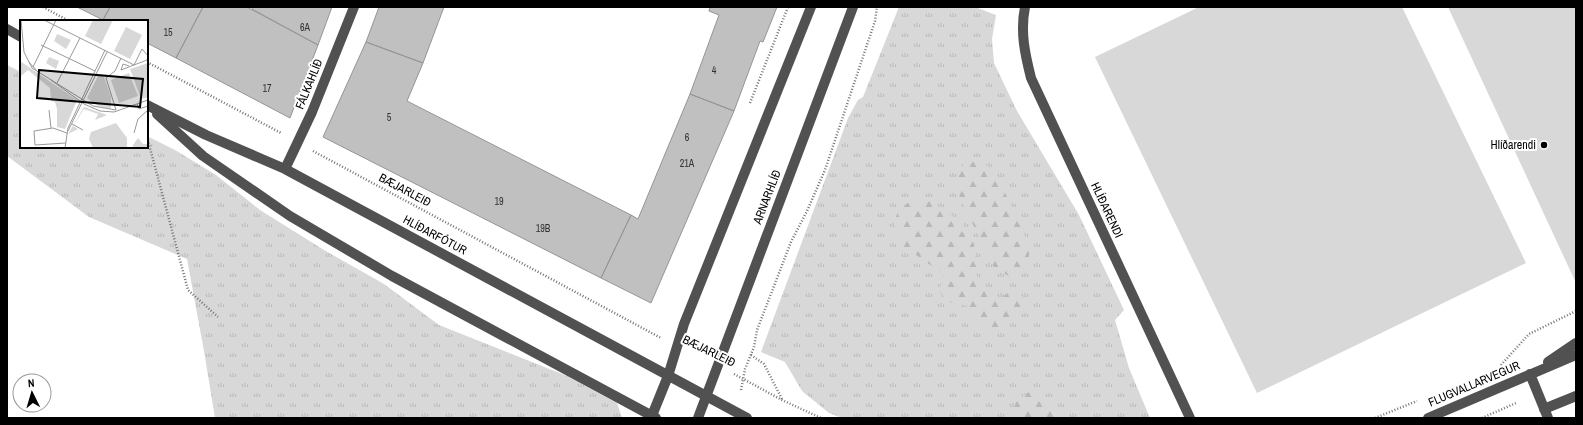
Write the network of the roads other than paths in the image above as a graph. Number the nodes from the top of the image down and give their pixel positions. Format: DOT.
graph roads {
  1 [pos="354,7"];
  2 [pos="811,7"];
  3 [pos="853,7"];
  4 [pos="1025,7"];
  5 [pos="7,29"];
  6 [pos="20,36"];
  7 [pos="148,106"];
  8 [pos="148,106"];
  9 [pos="285,169"];
  10 [pos="1576,343"];
  11 [pos="1576,355"];
  12 [pos="1530,374"];
  13 [pos="668,376"];
  14 [pos="1576,396"];
  15 [pos="706,397"];
  16 [pos="1546,414"];
  17 [pos="653,417"];
  18 [pos="698,418"];
  19 [pos="747,418"];
  20 [pos="1190,418"];
  21 [pos="1428,418"];
  1 -- 9 [label="street, FÁLKAHLÍÐ"];
  2 -- 13 [label="street"];
  3 -- 15 [label="street, ARNARHLÍÐ"];
  4 -- 20 [label="street, HLÍÐARENDI"];
  5 -- 6 [label="street"];
  7 -- 9 [label="street, HLÍÐARFÓTUR"];
  8 -- 17 [label="street, HLÍÐARFÓTUR"];
  9 -- 13 [label="street, HLÍÐARFÓTUR"];
  10 -- 12 [label="street, FLUGVALLARVEGUR"];
  11 -- 12 [label="street, FLUGVALLARVEGUR"];
  12 -- 16 [label="street"];
  12 -- 21 [label="street, FLUGVALLARVEGUR"];
  13 -- 15 [label="street, HLÍÐARFÓTUR"];
  13 -- 17 [label="street"];
  14 -- 16 [label="street"];
  15 -- 18 [label="street, ARNARHLÍÐ"];
  15 -- 19 [label="street"];
}
